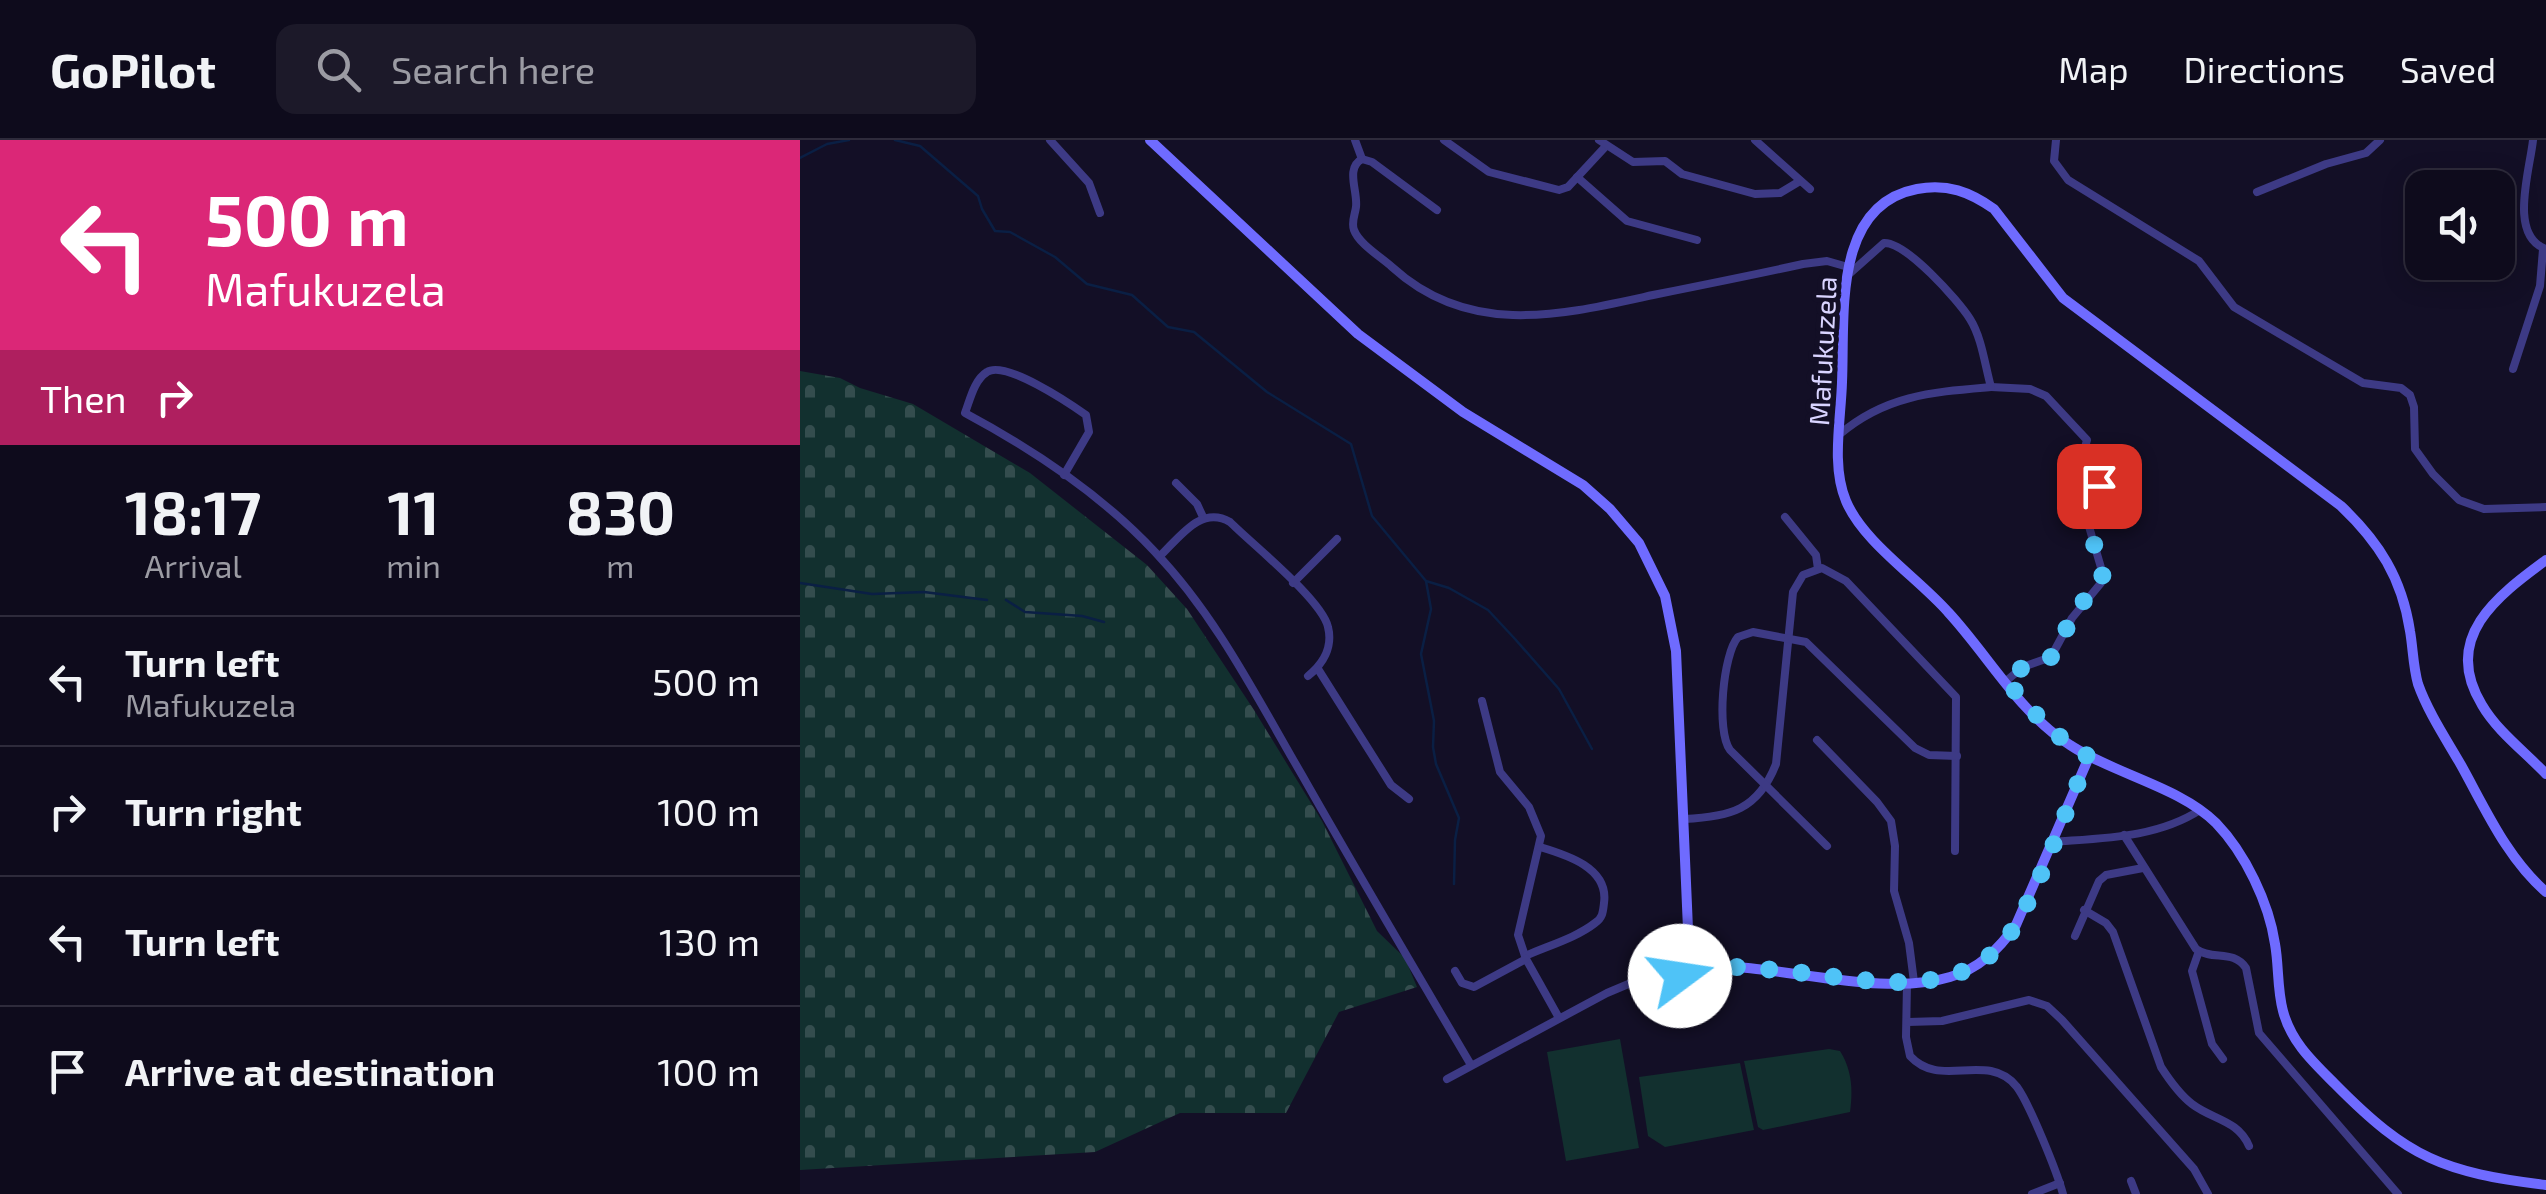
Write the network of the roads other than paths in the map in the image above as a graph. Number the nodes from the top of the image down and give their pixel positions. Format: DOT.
graph roads {
  1 [pos="1050,140"];
  2 [pos="1150,140"];
  3 [pos="1355,140"];
  4 [pos="1444,140"];
  5 [pos="1461,140"];
  6 [pos="1756,140"];
  7 [pos="2055,140"];
  8 [pos="2380,140"];
  9 [pos="2534,140"];
  10 [pos="1603,143"];
  11 [pos="1454,148"];
  12 [pos="1362,159"];
  13 [pos="1578,178"];
  14 [pos="1800,181"];
  15 [pos="1810,190"];
  16 [pos="2257,192"];
  17 [pos="1438,210"];
  18 [pos="1100,212"];
  19 [pos="1668,218"];
  20 [pos="1665,230"];
  21 [pos="1697,240"];
  22 [pos="2545,249"];
  23 [pos="1848,271"];
  24 [pos="2514,369"];
  25 [pos="1991,387"];
  26 [pos="1840,434"];
  27 [pos="1064,474"];
  28 [pos="1176,482"];
  29 [pos="2546,508"];
  30 [pos="1203,517"];
  31 [pos="1785,517"];
  32 [pos="1337,539"];
  33 [pos="1160,556"];
  34 [pos="2546,560"];
  35 [pos="1818,568"];
  36 [pos="1293,582"];
  37 [pos="1789,637"];
  38 [pos="1318,669"];
  39 [pos="1308,676"];
  40 [pos="2006,681"];
  41 [pos="1482,701"];
  42 [pos="1817,740"];
  43 [pos="1957,756"];
  44 [pos="2089,757"];
  45 [pos="2545,768"];
  46 [pos="1766,786"];
  47 [pos="1410,799"];
  48 [pos="2200,810"];
  49 [pos="1684,819"];
  50 [pos="2124,835"];
  51 [pos="2052,842"];
  52 [pos="1828,846"];
  53 [pos="1540,847"];
  54 [pos="1955,851"];
  55 [pos="2143,868"];
  56 [pos="2546,892"];
  57 [pos="2084,910"];
  58 [pos="2075,936"];
  59 [pos="2199,951"];
  60 [pos="1690,952"];
  61 [pos="1525,958"];
  62 [pos="1704,966"];
  63 [pos="1676,970"];
  64 [pos="1455,971"];
  65 [pos="1911,983"];
  66 [pos="1559,1018"];
  67 [pos="1908,1022"];
  68 [pos="2223,1059"];
  69 [pos="1470,1065"];
  70 [pos="1447,1079"];
  71 [pos="2250,1146"];
  72 [pos="2506,1180"];
  73 [pos="2131,1181"];
  74 [pos="2060,1183"];
  75 [pos="2546,1185"];
  76 [pos="2032,1194"];
  77 [pos="2063,1194"];
  78 [pos="2136,1194"];
  79 [pos="2208,1194"];
  80 [pos="2398,1194"];
  81 [pos="2504,1194"];
  1 -- 18 [label="street"];
  2 -- 49 [label="main road"];
  3 -- 12 [label="street"];
  4 -- 11 [label="street"];
  5 -- 11 [label="street"];
  6 -- 14 [label="street"];
  7 -- 29 [label="street"];
  8 -- 16 [label="street"];
  9 -- 22 [label="street"];
  10 -- 13 [label="street"];
  10 -- 14 [label="street"];
  11 -- 13 [label="street"];
  12 -- 17 [label="street"];
  12 -- 23 [label="street"];
  13 -- 20 [label="street"];
  14 -- 15 [label="street"];
  19 -- 20 [label="street"];
  20 -- 21 [label="street"];
  22 -- 24 [label="street"];
  23 -- 25 [label="street"];
  23 -- 26 [label="main road, Mafukuzela"];
  23 -- 56 [label="main road, Mafukuzela"];
  25 -- 26 [label="street"];
  25 -- 40 [label="street"];
  26 -- 40 [label="main road, Mafukuzela"];
  27 -- 27 [label="street"];
  27 -- 33 [label="street"];
  28 -- 30 [label="street"];
  30 -- 33 [label="street"];
  30 -- 36 [label="street"];
  31 -- 35 [label="street"];
  32 -- 36 [label="street"];
  33 -- 69 [label="street"];
  34 -- 45 [label="main road"];
  35 -- 37 [label="street"];
  35 -- 43 [label="street"];
  36 -- 38 [label="street"];
  37 -- 43 [label="street"];
  37 -- 46 [label="street"];
  37 -- 46 [label="street"];
  38 -- 39 [label="street"];
  38 -- 47 [label="street"];
  40 -- 44 [label="main road, Mafukuzela"];
  41 -- 53 [label="street"];
  42 -- 65 [label="street"];
  43 -- 54 [label="street"];
  44 -- 48 [label="main road, Mafukuzela"];
  44 -- 51 [label="main road"];
  46 -- 49 [label="street"];
  46 -- 52 [label="street"];
  48 -- 50 [label="street"];
  48 -- 72 [label="main road, Mafukuzela"];
  49 -- 60 [label="main road"];
  50 -- 51 [label="street"];
  50 -- 55 [label="street"];
  51 -- 65 [label="main road"];
  53 -- 61 [label="street"];
  53 -- 61 [label="street"];
  55 -- 57 [label="street"];
  55 -- 59 [label="street"];
  57 -- 58 [label="street"];
  57 -- 71 [label="street"];
  59 -- 68 [label="street"];
  59 -- 80 [label="street"];
  60 -- 62 [label="main road"];
  60 -- 63 [label="main road"];
  61 -- 64 [label="street"];
  61 -- 66 [label="street"];
  62 -- 63 [label="main road"];
  62 -- 65 [label="main road"];
  63 -- 66 [label="street"];
  65 -- 67 [label="street"];
  66 -- 69 [label="street"];
  67 -- 74 [label="street"];
  67 -- 79 [label="street"];
  69 -- 70 [label="street"];
  72 -- 75 [label="main road, Mafukuzela"];
  72 -- 81 [label="street"];
  73 -- 78 [label="street"];
  74 -- 76 [label="street"];
  74 -- 77 [label="street"];
}
